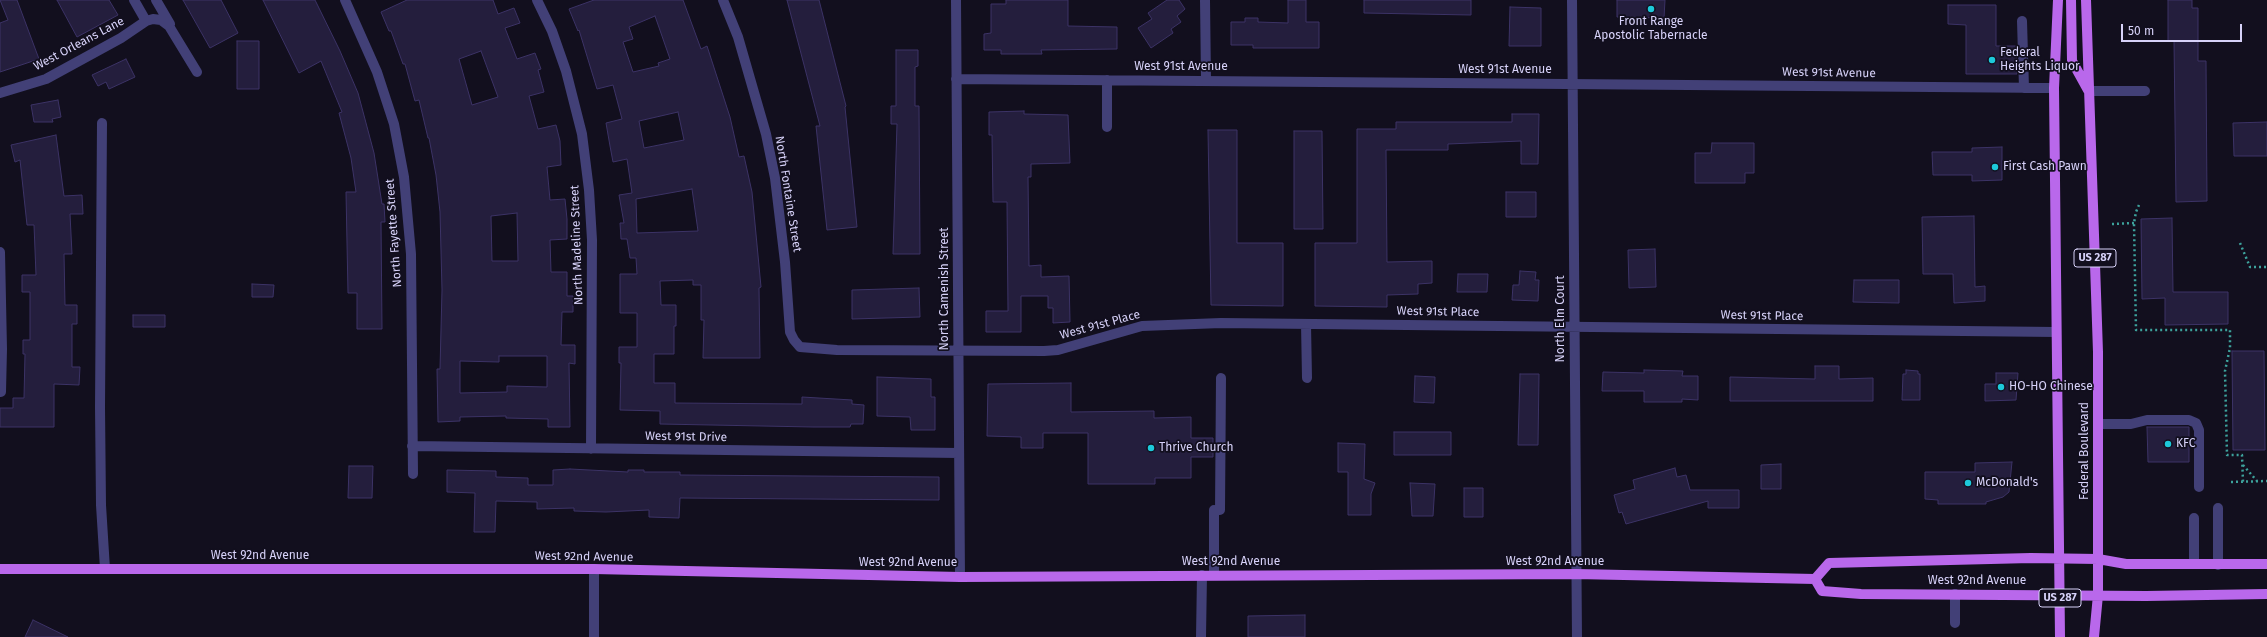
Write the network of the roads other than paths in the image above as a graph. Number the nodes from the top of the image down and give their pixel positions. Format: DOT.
graph roads {
  1 [pos="134,0"];
  2 [pos="156,0"];
  3 [pos="345,0"];
  4 [pos="537,0"];
  5 [pos="723,0"];
  6 [pos="956,0"];
  7 [pos="1205,0"];
  8 [pos="1572,0"];
  9 [pos="2058,0"];
  10 [pos="2071,0"];
  11 [pos="2086,0"];
  12 [pos="146,21"];
  13 [pos="2022,21"];
  14 [pos="172,30"];
  15 [pos="197,72"];
  16 [pos="956,79"];
  17 [pos="1107,80"];
  18 [pos="1206,80"];
  19 [pos="1572,84"];
  20 [pos="2024,88"];
  21 [pos="2054,88"];
  22 [pos="2089,91"];
  23 [pos="2146,91"];
  24 [pos="0,93"];
  25 [pos="102,122"];
  26 [pos="1107,127"];
  27 [pos="0,252"];
  28 [pos="1306,324"];
  29 [pos="1574,327"];
  30 [pos="2056,332"];
  31 [pos="1,349"];
  32 [pos="823,350"];
  33 [pos="959,351"];
  34 [pos="1221,378"];
  35 [pos="1307,378"];
  36 [pos="1,392"];
  37 [pos="2098,424"];
  38 [pos="412,446"];
  39 [pos="591,449"];
  40 [pos="959,454"];
  41 [pos="413,474"];
  42 [pos="2200,487"];
  43 [pos="2218,508"];
  44 [pos="2194,518"];
  45 [pos="2060,558"];
  46 [pos="2098,559"];
  47 [pos="2194,564"];
  48 [pos="2267,564"];
  49 [pos="2218,565"];
  50 [pos="0,569"];
  51 [pos="105,569"];
  52 [pos="594,569"];
  53 [pos="1576,574"];
  54 [pos="1202,576"];
  55 [pos="1214,576"];
  56 [pos="960,577"];
  57 [pos="1815,579"];
  58 [pos="1955,594"];
  59 [pos="2267,594"];
  60 [pos="2060,595"];
  61 [pos="2098,595"];
  62 [pos="1955,623"];
  63 [pos="594,637"];
  64 [pos="1201,637"];
  65 [pos="1577,637"];
  66 [pos="2060,637"];
  67 [pos="2094,637"];
  1 -- 12 [label="street"];
  2 -- 14 [label="street"];
  3 -- 38 [label="street, North Fayette Street"];
  4 -- 39 [label="street, North Madeline Street"];
  5 -- 32 [label="street, North Fontaine Street"];
  6 -- 16 [label="street, North Camenish Street"];
  7 -- 18 [label="street"];
  8 -- 19 [label="street, North Elm Court"];
  9 -- 21 [label="main road, US 287"];
  10 -- 22 [label="main road"];
  11 -- 22 [label="main road, Federal Boulevard / US 287"];
  12 -- 14 [label="street"];
  12 -- 24 [label="street, West Orleans Lane"];
  13 -- 20 [label="street"];
  14 -- 15 [label="street"];
  16 -- 17 [label="street, West 91st Avenue"];
  16 -- 33 [label="street, North Camenish Street"];
  17 -- 18 [label="street, West 91st Avenue"];
  17 -- 26 [label="street"];
  18 -- 19 [label="street, West 91st Avenue"];
  19 -- 20 [label="street, West 91st Avenue"];
  19 -- 29 [label="street, North Elm Court"];
  20 -- 21 [label="street, West 91st Avenue"];
  21 -- 30 [label="main road, US 287"];
  22 -- 23 [label="street"];
  22 -- 37 [label="main road, Federal Boulevard / US 287"];
  25 -- 51 [label="street"];
  27 -- 31 [label="street"];
  28 -- 29 [label="street, West 91st Place"];
  28 -- 33 [label="street, West 91st Place"];
  28 -- 35 [label="street"];
  29 -- 30 [label="street, West 91st Place"];
  29 -- 53 [label="street, North Elm Court"];
  30 -- 45 [label="main road, US 287"];
  31 -- 36 [label="street"];
  32 -- 33 [label="street, West 91st Place"];
  33 -- 40 [label="street, North Camenish Street"];
  34 -- 55 [label="street"];
  37 -- 42 [label="street"];
  37 -- 46 [label="main road, Federal Boulevard / US 287"];
  38 -- 39 [label="street, West 91st Drive"];
  38 -- 41 [label="street, North Fayette Street"];
  39 -- 40 [label="street, West 91st Drive"];
  40 -- 56 [label="street, North Camenish Street"];
  43 -- 49 [label="street"];
  44 -- 47 [label="street"];
  45 -- 46 [label="main road, West 92nd Avenue"];
  45 -- 57 [label="main road, West 92nd Avenue"];
  45 -- 60 [label="main road, US 287"];
  46 -- 47 [label="main road, West 92nd Avenue"];
  46 -- 61 [label="main road, Federal Boulevard / US 287"];
  47 -- 49 [label="main road, West 92nd Avenue"];
  48 -- 49 [label="main road, West 92nd Avenue"];
  50 -- 51 [label="main road, West 92nd Avenue"];
  51 -- 52 [label="main road, West 92nd Avenue"];
  52 -- 56 [label="main road, West 92nd Avenue"];
  52 -- 63 [label="street"];
  53 -- 55 [label="main road, West 92nd Avenue"];
  53 -- 57 [label="main road, West 92nd Avenue"];
  53 -- 65 [label="street, North Elm Court"];
  54 -- 55 [label="main road, West 92nd Avenue"];
  54 -- 56 [label="main road, West 92nd Avenue"];
  54 -- 64 [label="street"];
  57 -- 58 [label="main road, West 92nd Avenue"];
  58 -- 60 [label="main road, West 92nd Avenue"];
  58 -- 62 [label="street"];
  59 -- 61 [label="main road, West 92nd Avenue"];
  60 -- 61 [label="main road, West 92nd Avenue"];
  60 -- 66 [label="main road, US 287"];
  61 -- 67 [label="main road, Federal Boulevard / US 287"];
}
